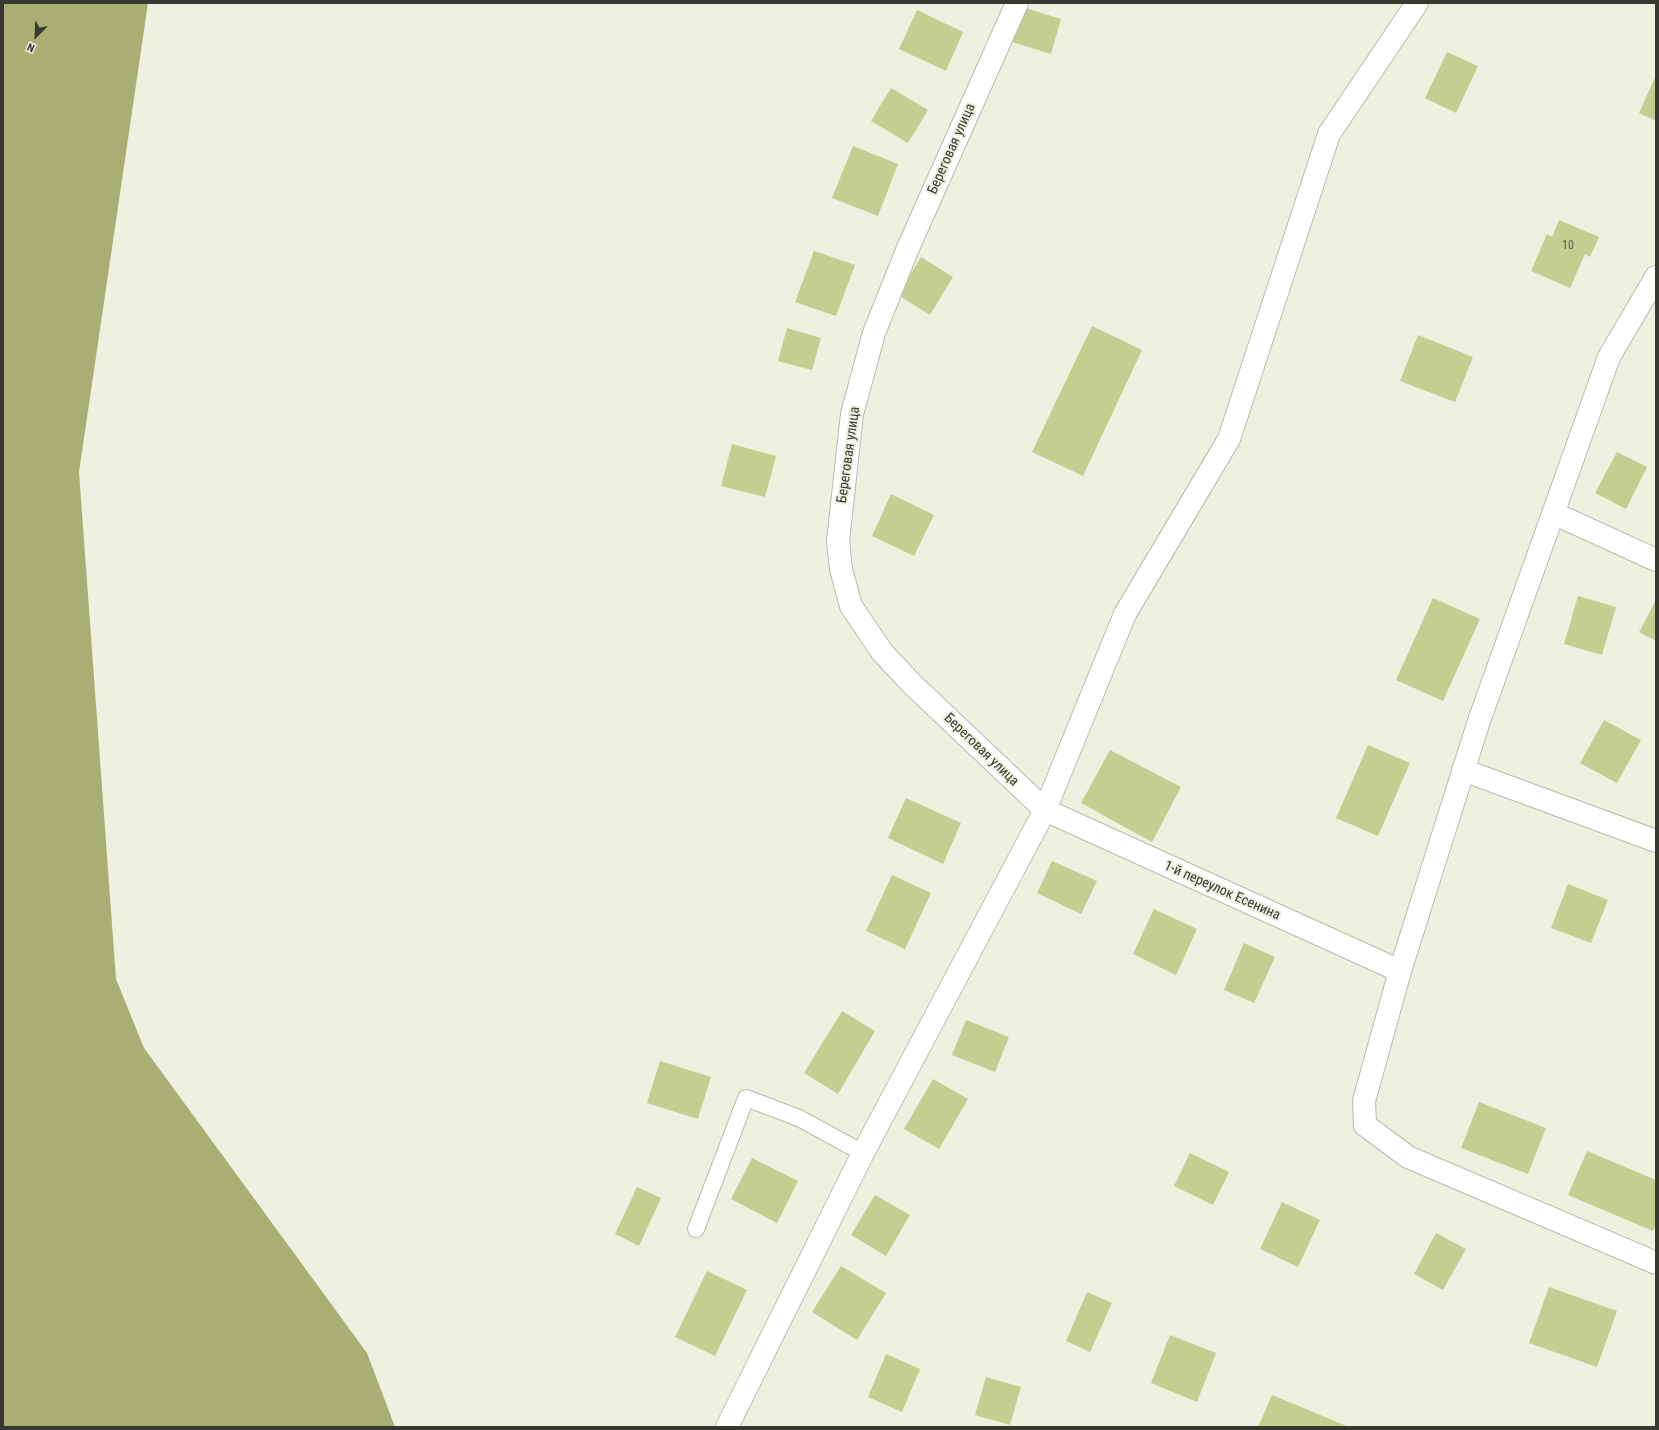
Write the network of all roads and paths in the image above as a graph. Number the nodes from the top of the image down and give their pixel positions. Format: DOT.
graph roads {
  1 [pos="1017,3"];
  2 [pos="1417,3"];
  3 [pos="1656,277"];
  4 [pos="1553,513"];
  5 [pos="1656,560"];
  6 [pos="1463,770"];
  7 [pos="1045,810"];
  8 [pos="1656,841"];
  9 [pos="1400,971"];
  10 [pos="863,1152"];
  11 [pos="696,1229"];
  12 [pos="1656,1263"];
  13 [pos="727,1427"];
  1 -- 7 [label="street, Береговая улица"];
  2 -- 7 [label="street"];
  3 -- 4 [label="street"];
  4 -- 5 [label="street"];
  4 -- 6 [label="street"];
  6 -- 8 [label="street"];
  6 -- 9 [label="street"];
  7 -- 9 [label="street, 1-й переулок Есенина"];
  7 -- 10 [label="street"];
  9 -- 12 [label="street"];
  10 -- 11 [label="lane"];
  10 -- 13 [label="street"];
}
